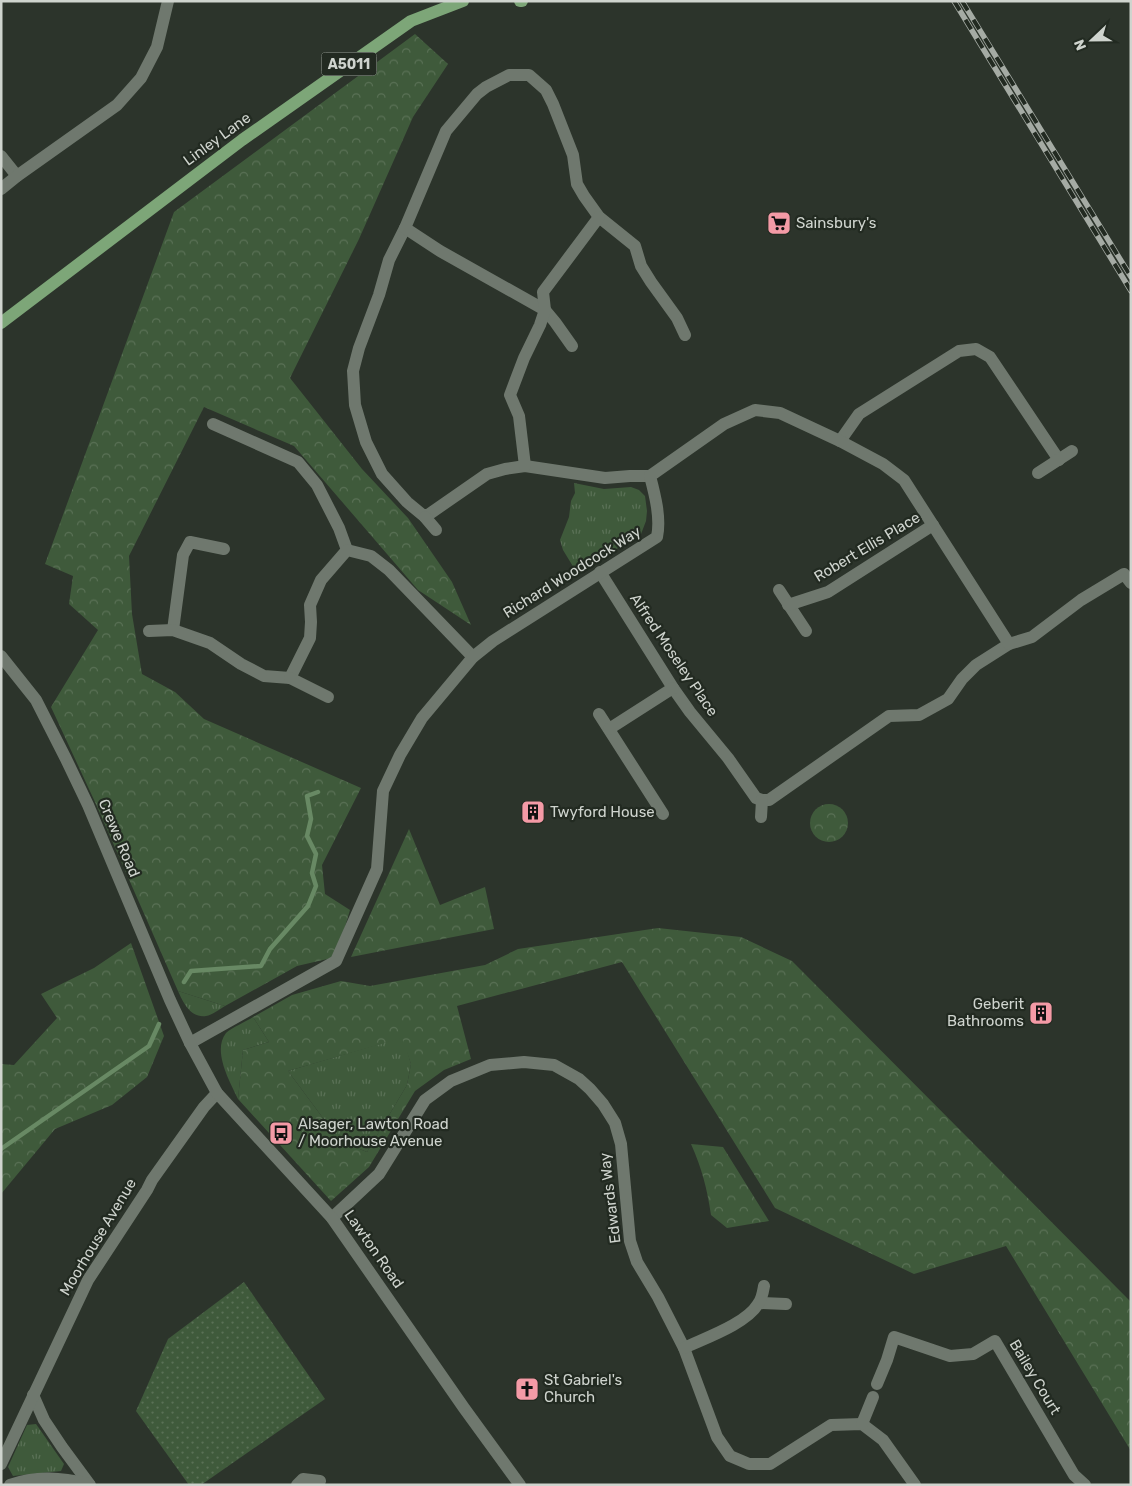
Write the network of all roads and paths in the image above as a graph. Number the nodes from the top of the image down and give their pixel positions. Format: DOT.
graph roads {
  1 [pos="168,1"];
  2 [pos="463,1"];
  3 [pos="1,156"];
  4 [pos="17,176"];
  5 [pos="1,190"];
  6 [pos="599,217"];
  7 [pos="405,228"];
  8 [pos="545,310"];
  9 [pos="1,322"];
  10 [pos="685,335"];
  11 [pos="572,346"];
  12 [pos="213,424"];
  13 [pos="840,441"];
  14 [pos="1072,451"];
  15 [pos="1059,460"];
  16 [pos="525,466"];
  17 [pos="1038,473"];
  18 [pos="650,476"];
  19 [pos="425,517"];
  20 [pos="933,525"];
  21 [pos="436,530"];
  22 [pos="224,550"];
  23 [pos="347,550"];
  24 [pos="600,572"];
  25 [pos="1131,583"];
  26 [pos="778,590"];
  27 [pos="788,605"];
  28 [pos="173,630"];
  29 [pos="149,631"];
  30 [pos="806,631"];
  31 [pos="1009,644"];
  32 [pos="1,656"];
  33 [pos="473,657"];
  34 [pos="290,678"];
  35 [pos="673,688"];
  36 [pos="328,696"];
  37 [pos="599,714"];
  38 [pos="609,729"];
  39 [pos="762,800"];
  40 [pos="663,814"];
  41 [pos="761,817"];
  42 [pos="190,1043"];
  43 [pos="217,1093"];
  44 [pos="332,1218"];
  45 [pos="764,1286"];
  46 [pos="760,1303"];
  47 [pos="786,1304"];
  48 [pos="684,1348"];
  49 [pos="33,1395"];
  50 [pos="862,1424"];
  51 [pos="1,1464"];
  52 [pos="320,1481"];
  53 [pos="89,1484"];
  54 [pos="10,1485"];
  55 [pos="297,1485"];
  56 [pos="520,1485"];
  57 [pos="915,1485"];
  58 [pos="1085,1485"];
  1 -- 4 [label="street"];
  2 -- 9 [label="main road, Linley Lane / A5011"];
  3 -- 4 [label="street"];
  4 -- 5 [label="street"];
  6 -- 7 [label="street"];
  6 -- 8 [label="street"];
  6 -- 10 [label="street"];
  7 -- 8 [label="street"];
  7 -- 19 [label="street"];
  8 -- 11 [label="street"];
  8 -- 16 [label="street"];
  12 -- 23 [label="street"];
  13 -- 15 [label="street"];
  13 -- 18 [label="street"];
  13 -- 20 [label="street"];
  14 -- 15 [label="street"];
  15 -- 17 [label="street"];
  16 -- 18 [label="street"];
  16 -- 19 [label="street"];
  18 -- 24 [label="street, Richard Woodcock Way"];
  19 -- 21 [label="street"];
  20 -- 27 [label="street, Robert Ellis Place"];
  20 -- 31 [label="street"];
  22 -- 28 [label="street"];
  23 -- 33 [label="street"];
  23 -- 34 [label="street"];
  24 -- 33 [label="street, Richard Woodcock Way"];
  24 -- 35 [label="street, Alfred Moseley Place"];
  25 -- 31 [label="street"];
  26 -- 27 [label="street"];
  27 -- 30 [label="street"];
  28 -- 29 [label="street"];
  28 -- 34 [label="street"];
  31 -- 39 [label="street"];
  32 -- 42 [label="street, Crewe Road"];
  33 -- 42 [label="street, Richard Woodcock Way"];
  34 -- 36 [label="street"];
  35 -- 38 [label="street"];
  35 -- 39 [label="street, Alfred Moseley Place"];
  37 -- 38 [label="street"];
  38 -- 40 [label="street"];
  39 -- 41 [label="street"];
  42 -- 43 [label="street, Lawton Road"];
  43 -- 44 [label="street, Lawton Road"];
  43 -- 49 [label="street, Moorhouse Avenue"];
  44 -- 48 [label="street, Edwards Way"];
  44 -- 56 [label="street, Lawton Road"];
  45 -- 46 [label="street"];
  46 -- 47 [label="street"];
  46 -- 48 [label="street"];
  48 -- 50 [label="street, Edwards Way"];
  49 -- 51 [label="street, Moorhouse Avenue"];
  49 -- 53 [label="street"];
  50 -- 57 [label="street"];
  50 -- 58 [label="street, Bailey Court"];
  52 -- 55 [label="street"];
  53 -- 54 [label="street"];
}
